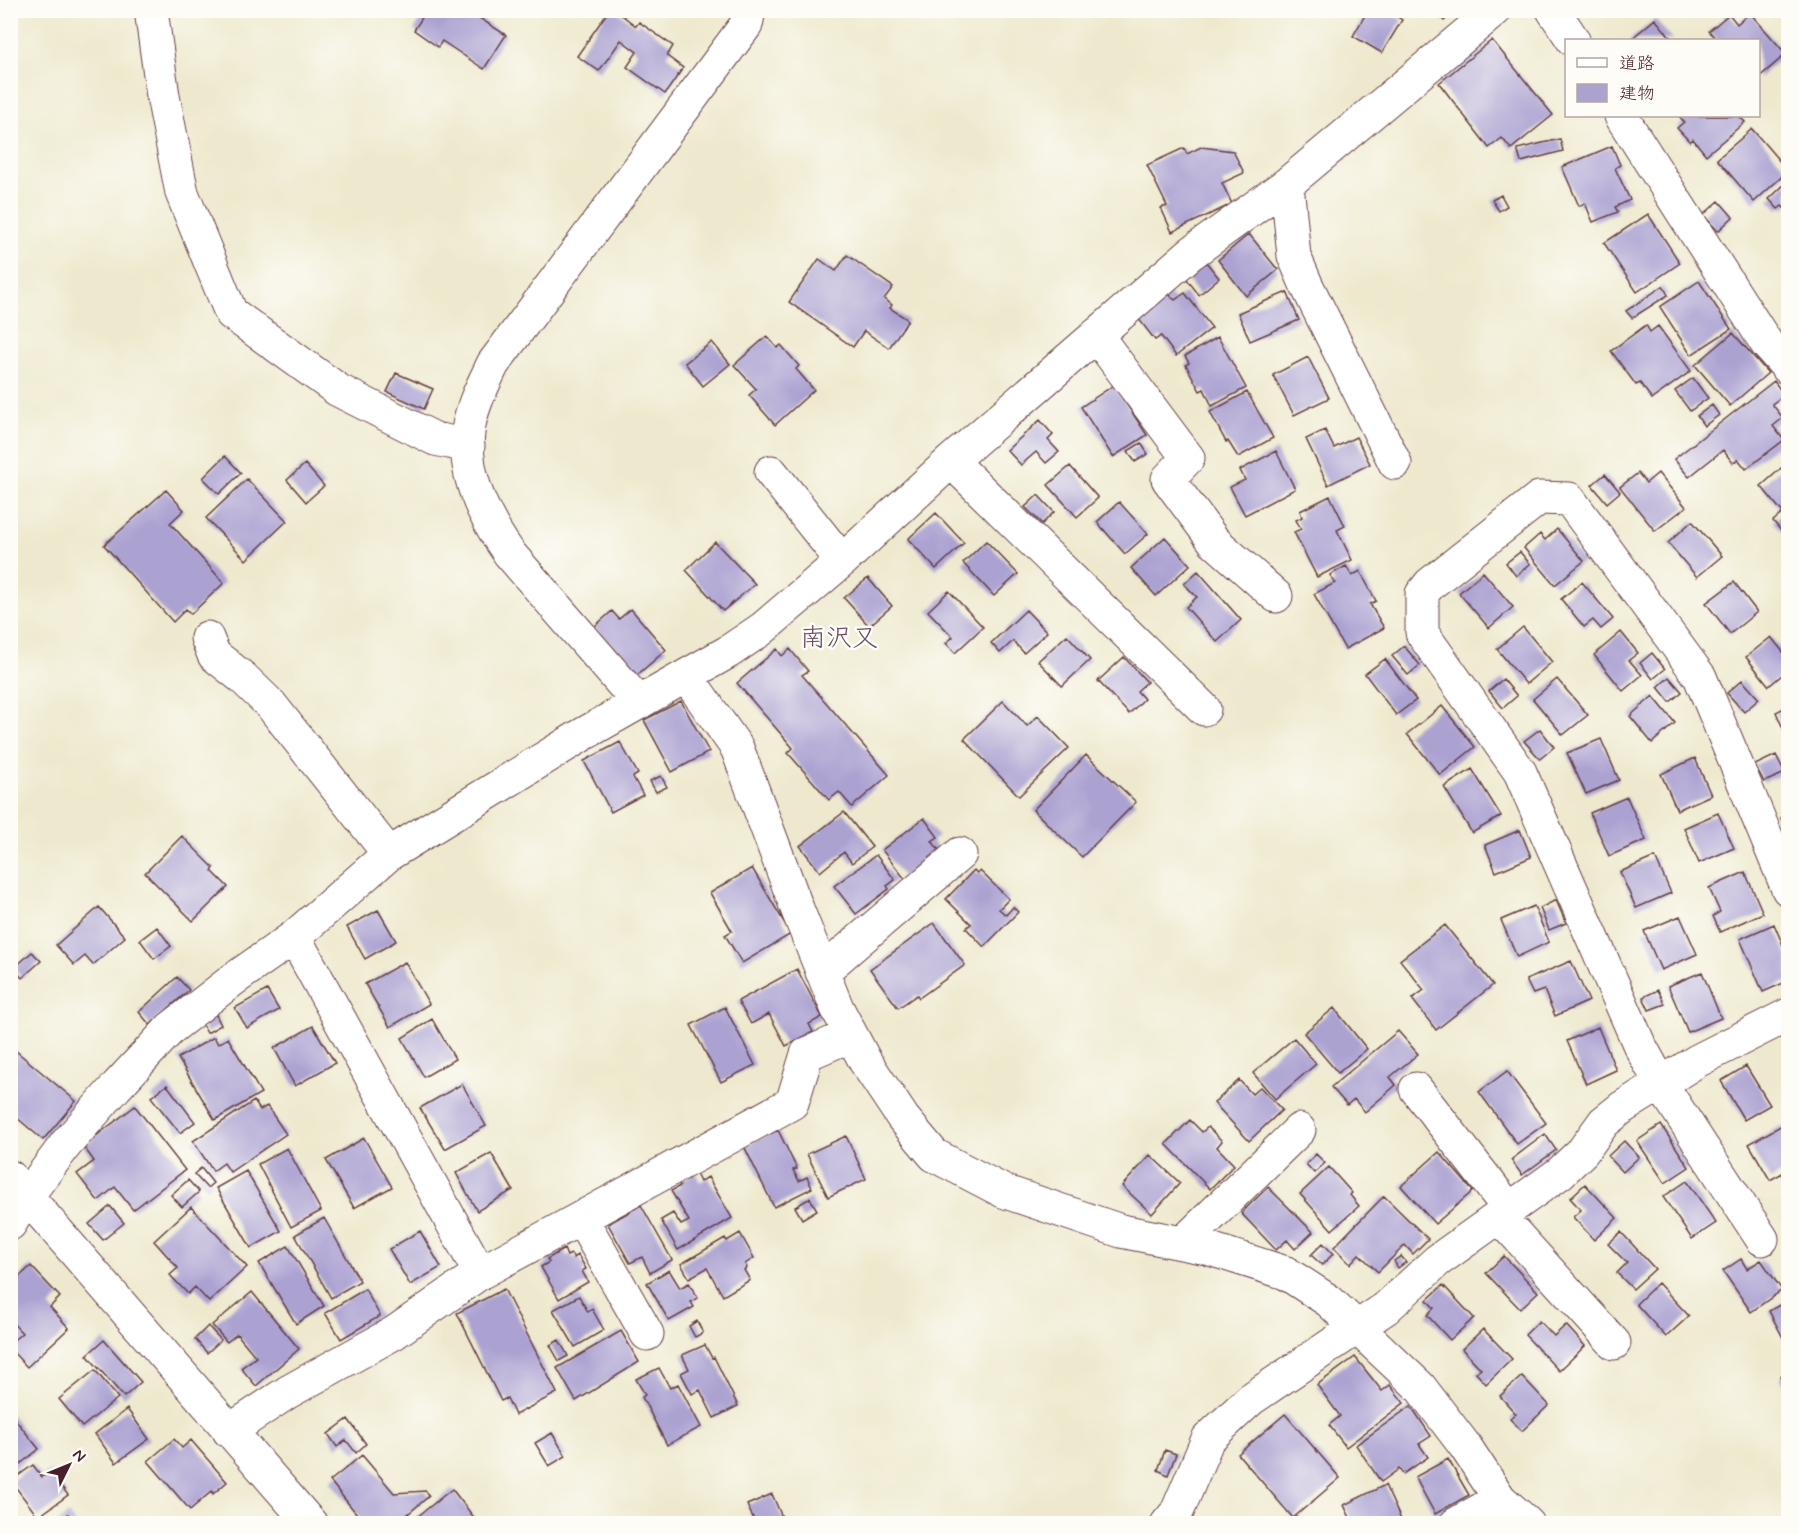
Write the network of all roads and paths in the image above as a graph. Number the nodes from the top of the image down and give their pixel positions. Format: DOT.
graph roads {
  1 [pos="151,10"];
  2 [pos="749,10"];
  3 [pos="1495,10"];
  4 [pos="1553,10"];
  5 [pos="1572,39"];
  6 [pos="1622,117"];
  7 [pos="1287,184"];
  8 [pos="1096,335"];
  9 [pos="1788,368"];
  10 [pos="468,446"];
  11 [pos="951,461"];
  12 [pos="1395,463"];
  13 [pos="771,472"];
  14 [pos="842,561"];
  15 [pos="1276,596"];
  16 [pos="207,638"];
  17 [pos="687,676"];
  18 [pos="639,703"];
  19 [pos="1204,709"];
  20 [pos="389,854"];
  21 [pos="960,854"];
  22 [pos="1788,889"];
  23 [pos="294,937"];
  24 [pos="822,972"];
  25 [pos="1788,1016"];
  26 [pos="851,1035"];
  27 [pos="1661,1084"];
  28 [pos="1416,1089"];
  29 [pos="1299,1130"];
  30 [pos="19,1187"];
  31 [pos="1504,1213"];
  32 [pos="581,1218"];
  33 [pos="10,1224"];
  34 [pos="1762,1239"];
  35 [pos="1183,1243"];
  36 [pos="480,1273"];
  37 [pos="1357,1326"];
  38 [pos="647,1334"];
  39 [pos="1614,1343"];
  40 [pos="229,1431"];
  41 [pos="1500,1499"];
  42 [pos="311,1524"];
  43 [pos="1167,1524"];
  44 [pos="1456,1524"];
  45 [pos="1528,1524"];
  1 -- 10 [label="street"];
  2 -- 10 [label="street"];
  3 -- 7 [label="street"];
  4 -- 5 [label="street"];
  6 -- 9 [label="street"];
  7 -- 8 [label="street"];
  7 -- 12 [label="street"];
  8 -- 11 [label="street"];
  8 -- 15 [label="street"];
  10 -- 18 [label="street"];
  11 -- 14 [label="street"];
  11 -- 19 [label="street"];
  13 -- 14 [label="street"];
  14 -- 17 [label="street"];
  16 -- 20 [label="street"];
  17 -- 18 [label="street"];
  17 -- 24 [label="street"];
  18 -- 20 [label="street"];
  20 -- 23 [label="street"];
  21 -- 24 [label="street"];
  22 -- 27 [label="street"];
  23 -- 30 [label="street"];
  23 -- 36 [label="street"];
  24 -- 26 [label="street"];
  25 -- 27 [label="street"];
  26 -- 32 [label="street"];
  26 -- 35 [label="street"];
  27 -- 31 [label="street"];
  27 -- 34 [label="street"];
  28 -- 31 [label="street"];
  29 -- 35 [label="street"];
  30 -- 33 [label="street"];
  30 -- 40 [label="street"];
  31 -- 37 [label="street"];
  31 -- 39 [label="street"];
  32 -- 36 [label="street"];
  32 -- 38 [label="street"];
  35 -- 37 [label="street"];
  36 -- 40 [label="street"];
  37 -- 41 [label="street"];
  37 -- 43 [label="street"];
  40 -- 42 [label="street"];
  41 -- 44 [label="street"];
  41 -- 45 [label="street"];
}
